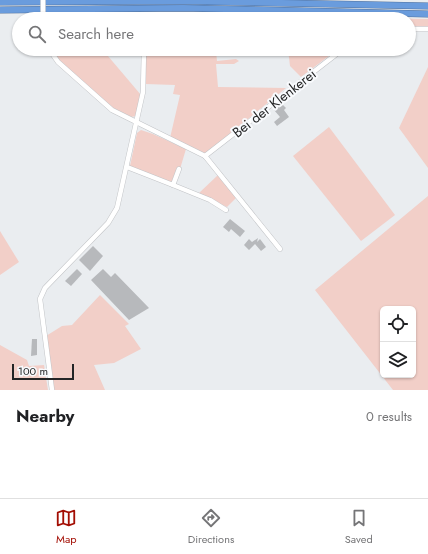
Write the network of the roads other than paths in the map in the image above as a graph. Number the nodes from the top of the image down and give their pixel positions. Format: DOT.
graph roads {
  1 [pos="42,0"];
  2 [pos="130,0"];
  3 [pos="0,2"];
  4 [pos="428,6"];
  5 [pos="0,10"];
  6 [pos="43,12"];
  7 [pos="329,12"];
  8 [pos="416,14"];
  9 [pos="428,14"];
  10 [pos="416,29"];
  11 [pos="428,30"];
  12 [pos="54,56"];
  13 [pos="144,56"];
  14 [pos="334,56"];
  15 [pos="137,124"];
  16 [pos="205,156"];
  17 [pos="127,167"];
  18 [pos="179,169"];
  19 [pos="172,185"];
  20 [pos="226,210"];
  21 [pos="280,249"];
  22 [pos="52,390"];
  1 -- 6 [label="street, bridge"];
  2 -- 3 [label="highway"];
  2 -- 4 [label="highway"];
  5 -- 7 [label="highway"];
  8 -- 9 [label="highway"];
  10 -- 11 [label="street"];
  12 -- 15 [label="street"];
  13 -- 15 [label="street"];
  14 -- 16 [label="street, Bei der Klenkerei"];
  15 -- 16 [label="street"];
  15 -- 17 [label="street"];
  16 -- 21 [label="street"];
  17 -- 19 [label="street"];
  17 -- 22 [label="street"];
  18 -- 19 [label="street"];
  19 -- 20 [label="street"];
}
